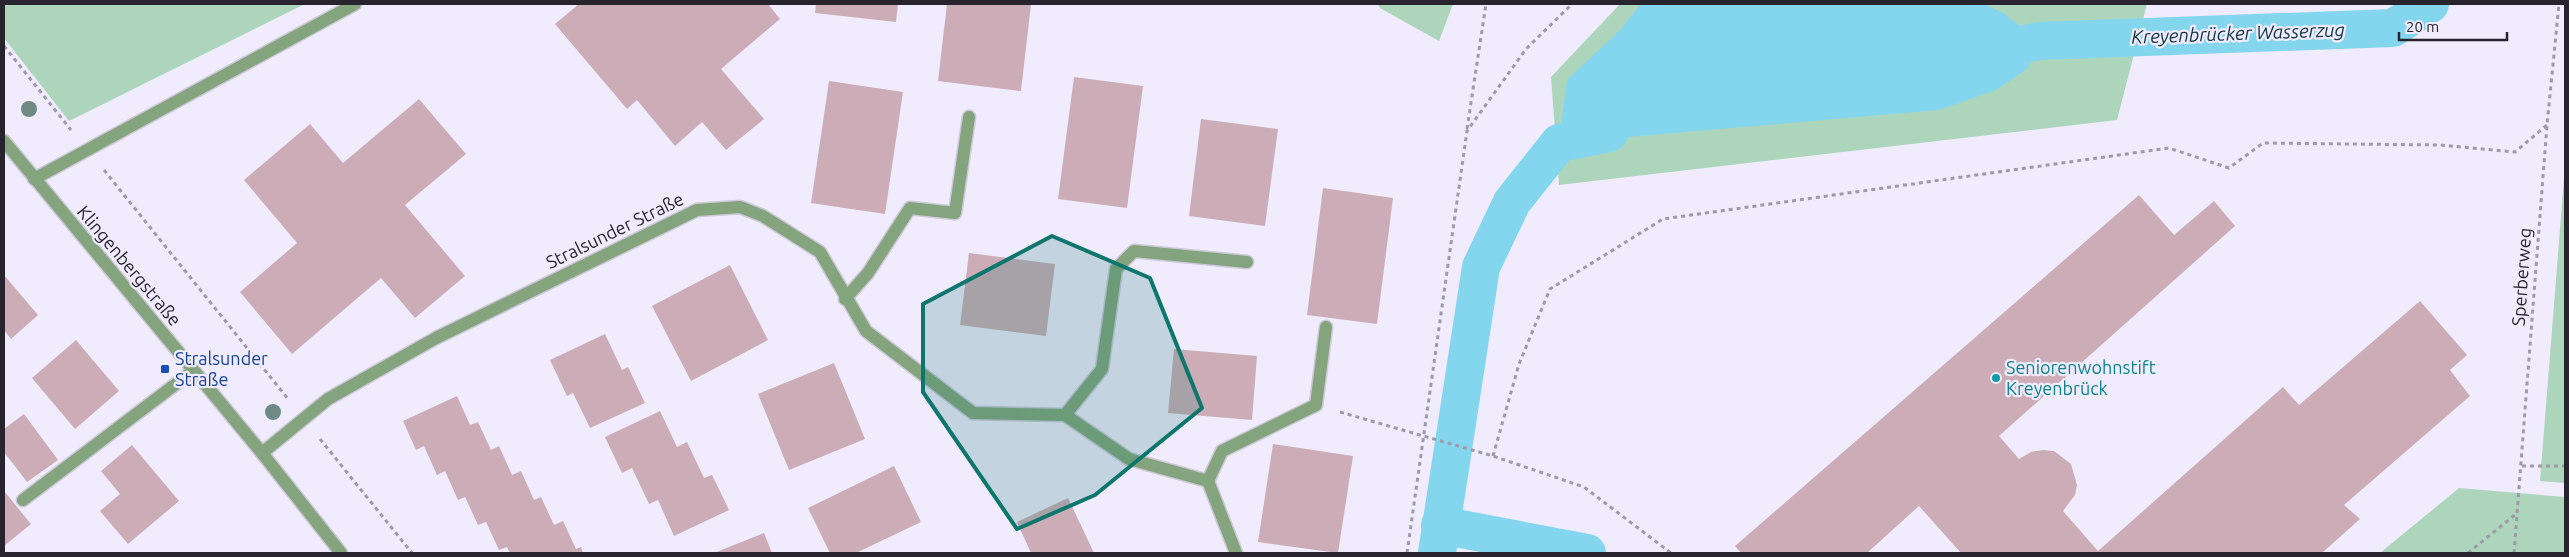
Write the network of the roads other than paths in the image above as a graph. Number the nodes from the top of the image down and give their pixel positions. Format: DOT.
graph roads {
  1 [pos="355,4"];
  2 [pos="969,116"];
  3 [pos="4,141"];
  4 [pos="34,179"];
  5 [pos="1247,262"];
  6 [pos="845,299"];
  7 [pos="1326,327"];
  8 [pos="193,371"];
  9 [pos="1065,415"];
  10 [pos="262,453"];
  11 [pos="1208,481"];
  12 [pos="23,500"];
  13 [pos="341,553"];
  14 [pos="1236,553"];
  1 -- 4 [label="street"];
  2 -- 6 [label="street"];
  3 -- 4 [label="street, Klingenbergstraße"];
  4 -- 8 [label="street, Klingenbergstraße"];
  5 -- 9 [label="street"];
  6 -- 9 [label="street, Stralsunder Straße"];
  6 -- 10 [label="street, Stralsunder Straße"];
  7 -- 11 [label="street"];
  8 -- 10 [label="street, Klingenbergstraße"];
  8 -- 12 [label="street"];
  9 -- 11 [label="street"];
  10 -- 13 [label="street, Klingenbergstraße"];
  11 -- 14 [label="street"];
}
